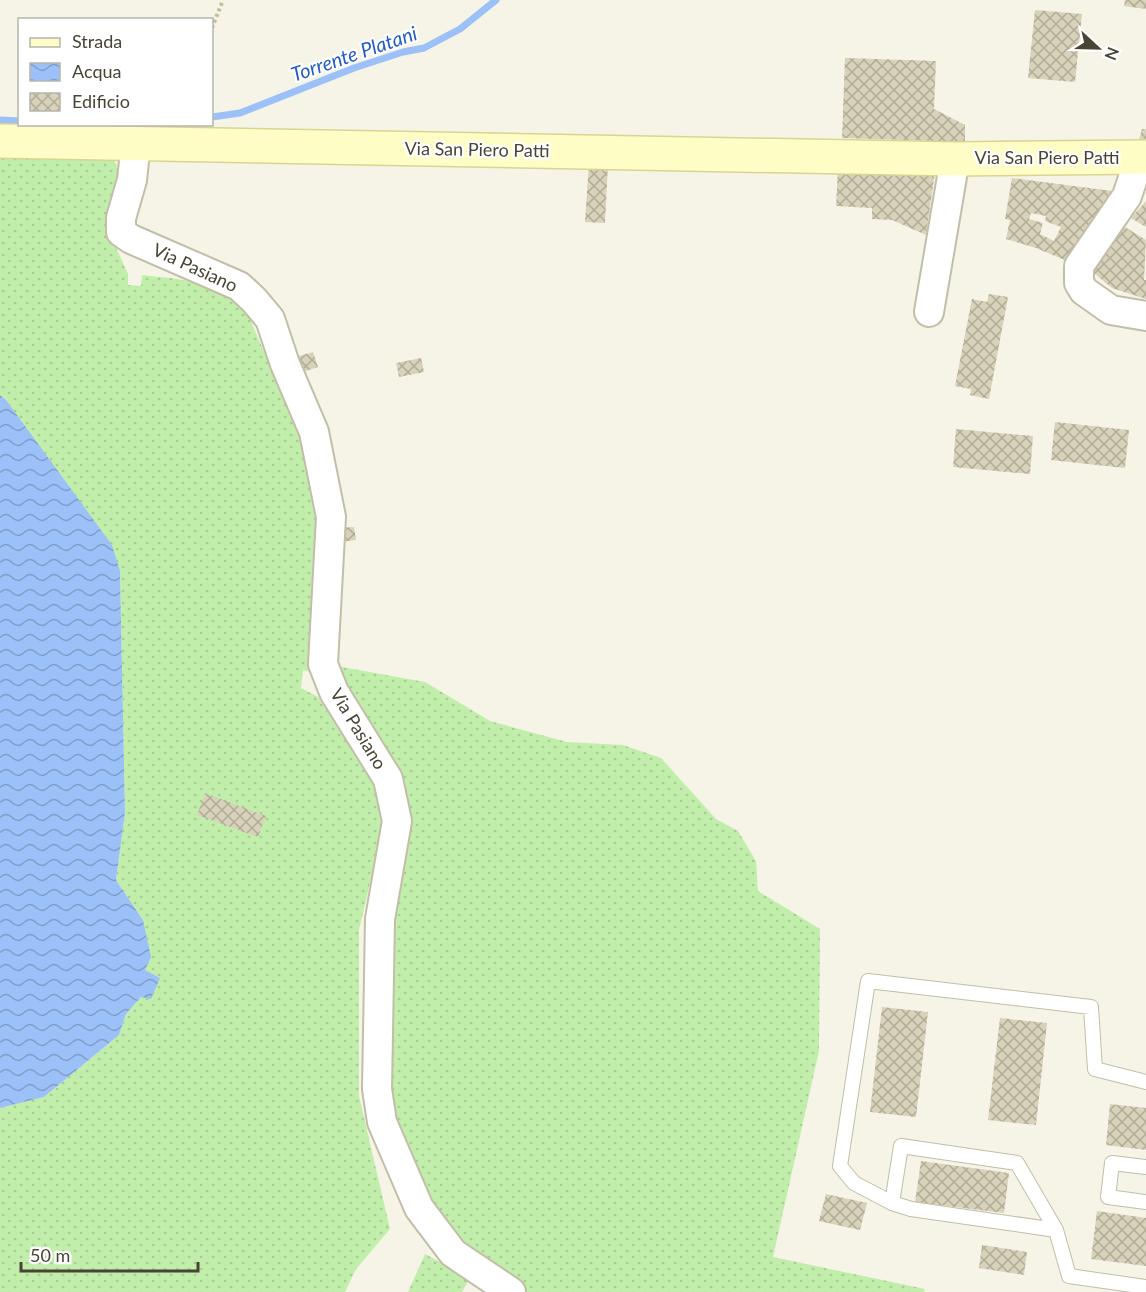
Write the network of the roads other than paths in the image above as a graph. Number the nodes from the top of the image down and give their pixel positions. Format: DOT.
graph roads {
  1 [pos="0,141"];
  2 [pos="136,142"];
  3 [pos="1143,157"];
  4 [pos="955,159"];
  5 [pos="928,312"];
  6 [pos="1146,316"];
  7 [pos="1146,1082"];
  8 [pos="1146,1167"];
  9 [pos="1146,1202"];
  10 [pos="892,1203"];
  11 [pos="1056,1230"];
  12 [pos="1146,1287"];
  13 [pos="511,1292"];
  1 -- 2 [label="street, Via San Piero Patti"];
  2 -- 4 [label="street, Via San Piero Patti"];
  2 -- 13 [label="street, Via Pasiano"];
  3 -- 4 [label="street, Via San Piero Patti"];
  3 -- 6 [label="street, Via San Piero Patti"];
  4 -- 5 [label="street, Via San Piero Patti"];
  7 -- 10 [label="lane"];
  8 -- 9 [label="lane"];
  10 -- 11 [label="lane"];
  10 -- 11 [label="lane"];
  11 -- 12 [label="lane"];
}
